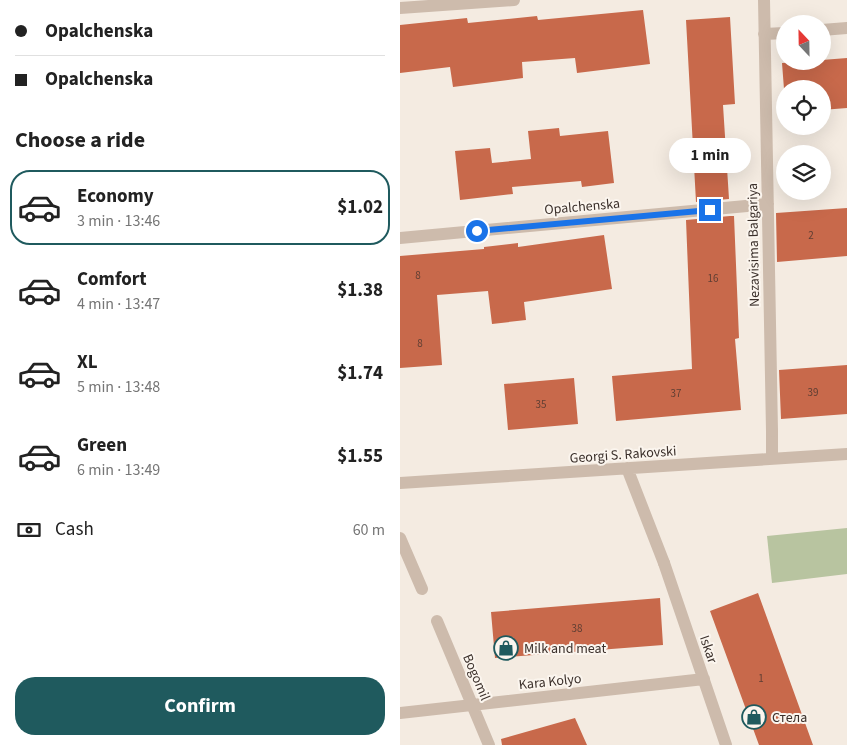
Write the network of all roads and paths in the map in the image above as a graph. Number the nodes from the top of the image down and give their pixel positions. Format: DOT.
graph roads {
  1 [pos="514,0"];
  2 [pos="764,0"];
  3 [pos="400,8"];
  4 [pos="847,28"];
  5 [pos="831,29"];
  6 [pos="776,33"];
  7 [pos="764,34"];
  8 [pos="768,204"];
  9 [pos="400,238"];
  10 [pos="847,454"];
  11 [pos="772,459"];
  12 [pos="626,468"];
  13 [pos="400,483"];
  14 [pos="400,538"];
  15 [pos="422,589"];
  16 [pos="436,621"];
  17 [pos="704,679"];
  18 [pos="472,705"];
  19 [pos="400,713"];
  20 [pos="489,745"];
  21 [pos="726,745"];
  1 -- 3 [label="street"];
  2 -- 7 [label="street, Nezavisima Balgariya"];
  4 -- 5 [label="street"];
  6 -- 7 [label="street"];
  7 -- 8 [label="street, Nezavisima Balgariya"];
  8 -- 9 [label="street, Opalchenska"];
  8 -- 11 [label="street, Nezavisima Balgariya"];
  10 -- 11 [label="street, Georgi S. Rakovski"];
  11 -- 12 [label="street, Georgi S. Rakovski"];
  12 -- 13 [label="street, Georgi S. Rakovski"];
  12 -- 17 [label="street, Iskar"];
  14 -- 15 [label="street"];
  16 -- 18 [label="street, Bogomil"];
  17 -- 18 [label="street, Kara Kolyo"];
  17 -- 21 [label="street, Iskar"];
  18 -- 19 [label="street, Kara Kolyo"];
  18 -- 20 [label="street, Bogomil"];
}
